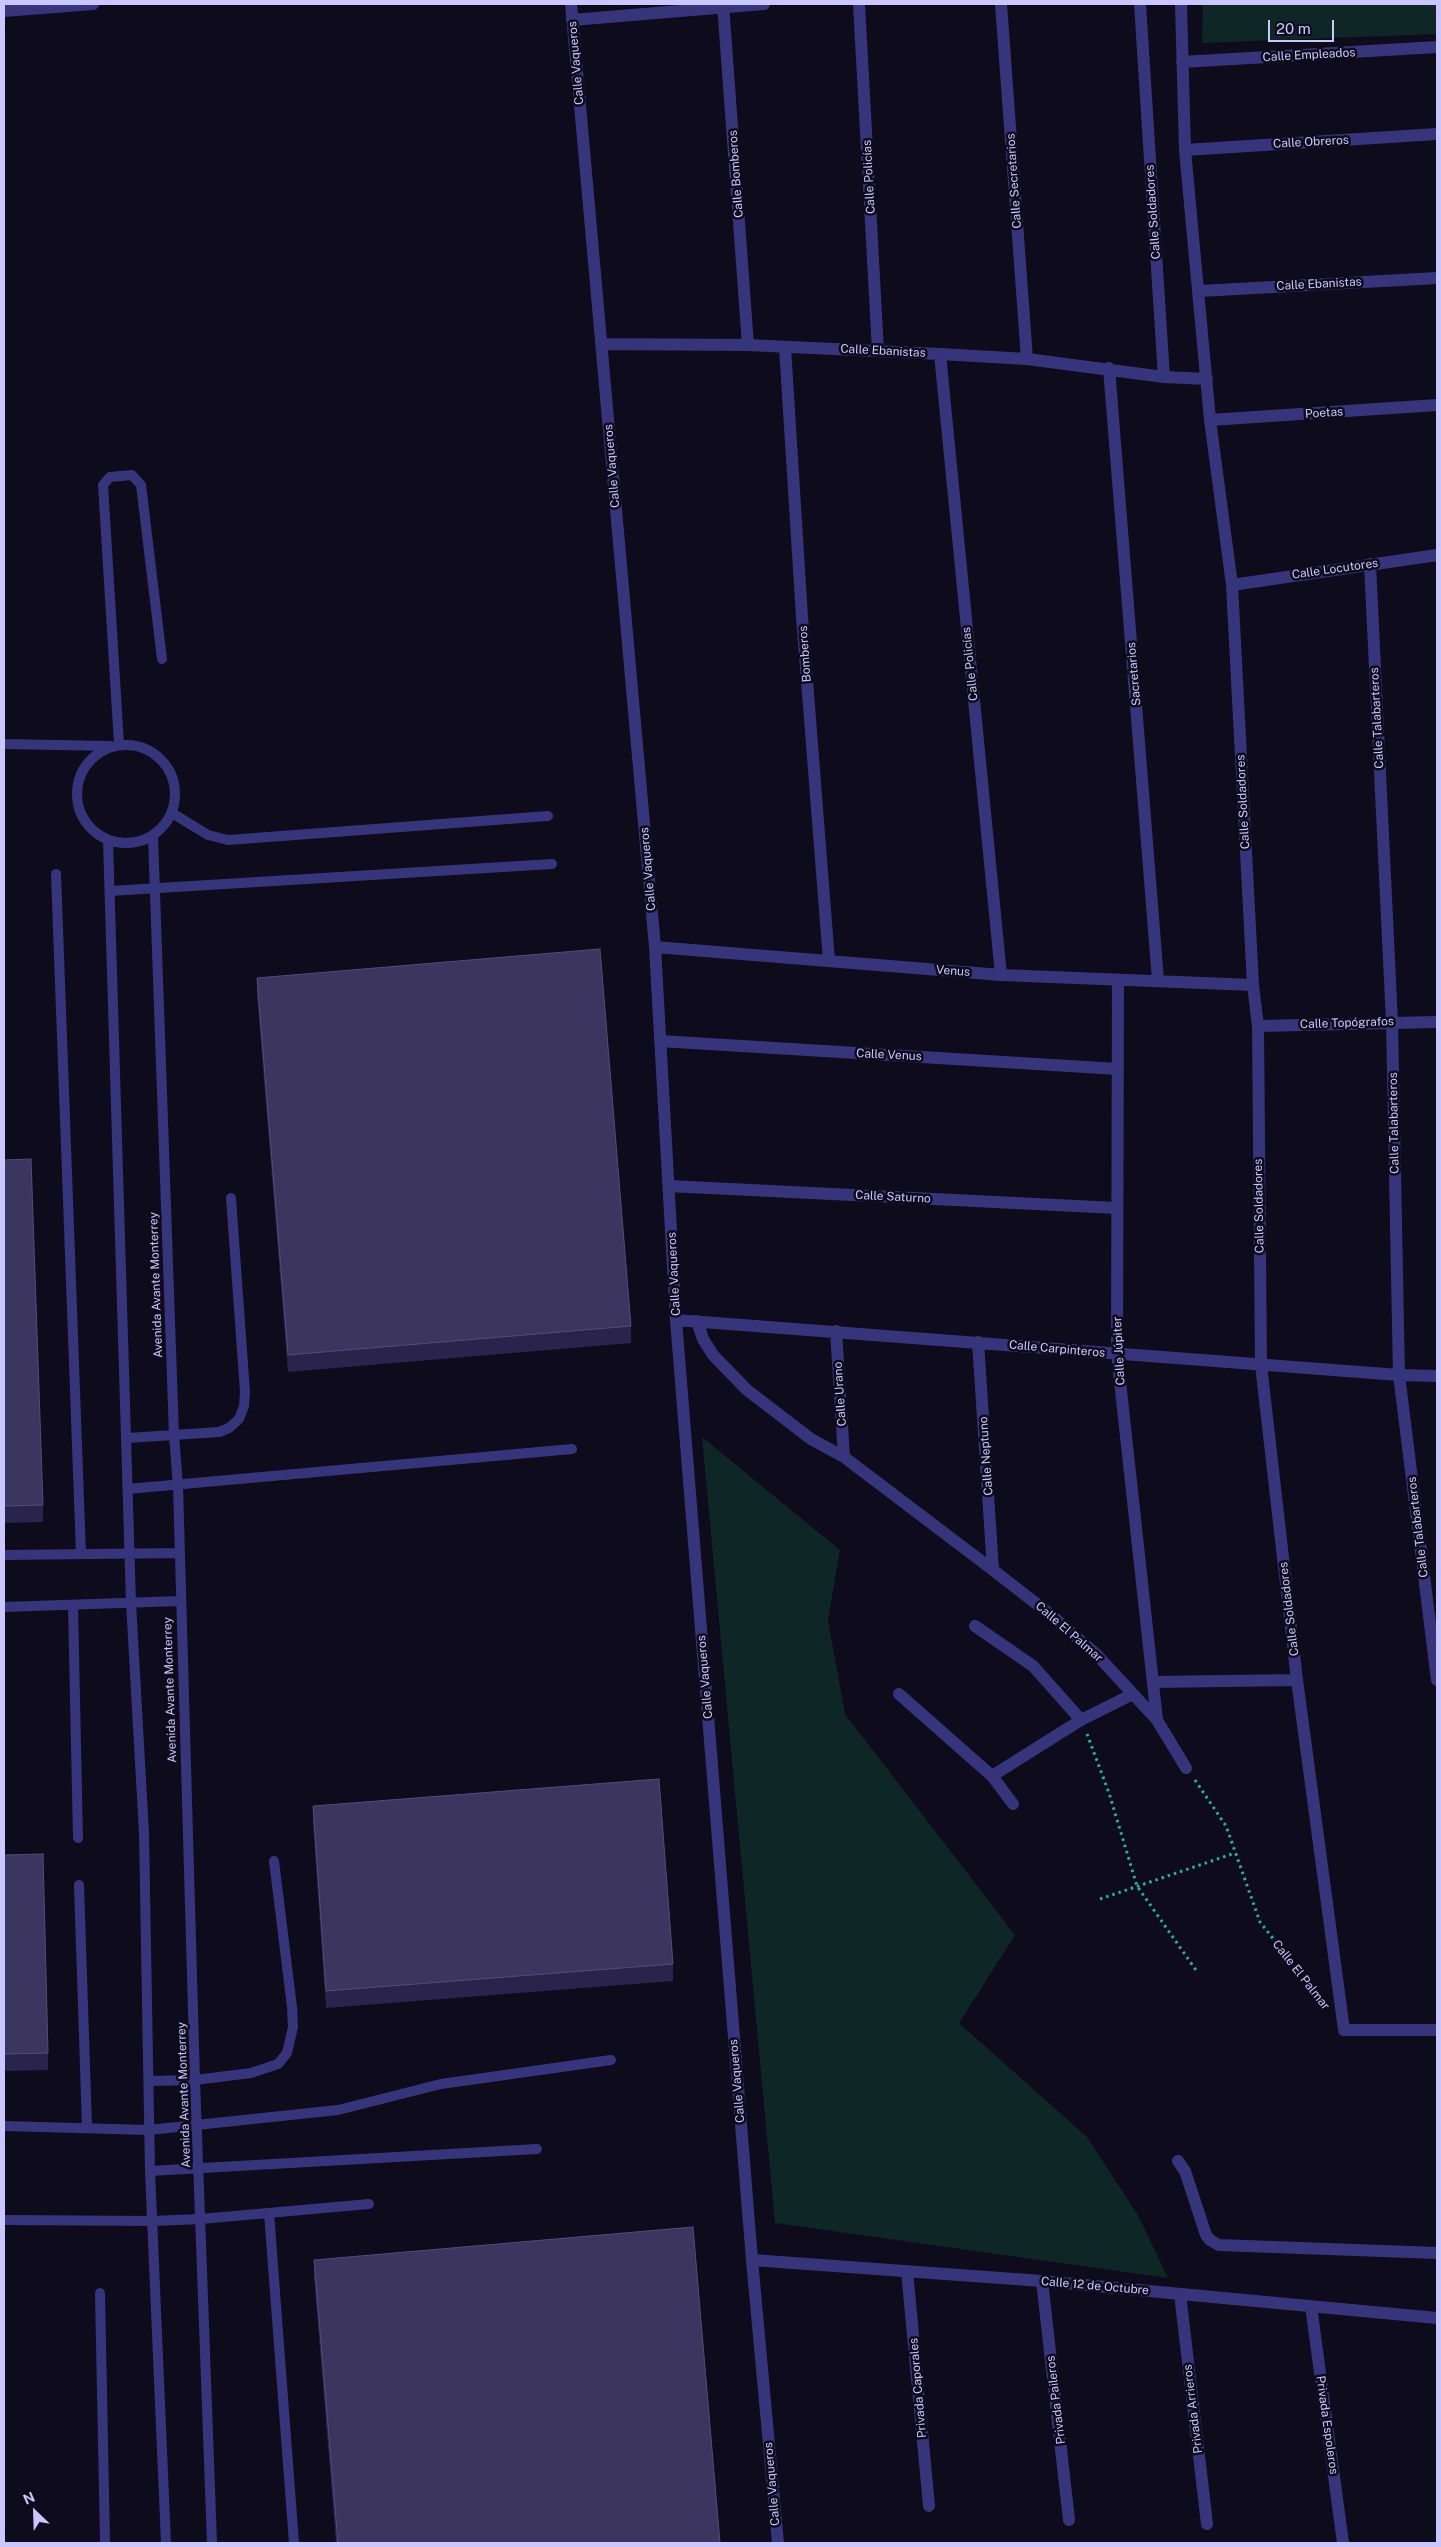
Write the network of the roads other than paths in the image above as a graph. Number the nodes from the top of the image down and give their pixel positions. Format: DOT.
graph roads {
  1 [pos="93,4"];
  2 [pos="571,4"];
  3 [pos="764,4"];
  4 [pos="859,4"];
  5 [pos="1001,4"];
  6 [pos="1140,4"];
  7 [pos="1181,4"];
  8 [pos="723,5"];
  9 [pos="4,11"];
  10 [pos="572,20"];
  11 [pos="1437,47"];
  12 [pos="1182,62"];
  13 [pos="1437,134"];
  14 [pos="1185,150"];
  15 [pos="1437,278"];
  16 [pos="1200,291"];
  17 [pos="601,344"];
  18 [pos="748,345"];
  19 [pos="785,347"];
  20 [pos="878,351"];
  21 [pos="940,354"];
  22 [pos="1028,359"];
  23 [pos="1109,368"];
  24 [pos="1164,377"];
  25 [pos="1207,379"];
  26 [pos="1437,405"];
  27 [pos="1210,420"];
  28 [pos="1437,555"];
  29 [pos="1370,564"];
  30 [pos="1232,585"];
  31 [pos="162,660"];
  32 [pos="4,744"];
  33 [pos="115,745"];
  34 [pos="172,813"];
  35 [pos="548,816"];
  36 [pos="153,836"];
  37 [pos="108,840"];
  38 [pos="552,864"];
  39 [pos="56,874"];
  40 [pos="156,890"];
  41 [pos="110,891"];
  42 [pos="655,946"];
  43 [pos="829,961"];
  44 [pos="1001,975"];
  45 [pos="1118,980"];
  46 [pos="1158,980"];
  47 [pos="1253,985"];
  48 [pos="1392,1022"];
  49 [pos="1437,1022"];
  50 [pos="1258,1026"];
  51 [pos="660,1041"];
  52 [pos="1118,1069"];
  53 [pos="669,1186"];
  54 [pos="231,1198"];
  55 [pos="1117,1208"];
  56 [pos="676,1320"];
  57 [pos="697,1321"];
  58 [pos="836,1331"];
  59 [pos="978,1342"];
  60 [pos="1117,1354"];
  61 [pos="1261,1365"];
  62 [pos="1399,1375"];
  63 [pos="1437,1376"];
  64 [pos="174,1435"];
  65 [pos="128,1438"];
  66 [pos="572,1449"];
  67 [pos="844,1457"];
  68 [pos="178,1486"];
  69 [pos="128,1489"];
  70 [pos="130,1553"];
  71 [pos="180,1553"];
  72 [pos="4,1554"];
  73 [pos="80,1554"];
  74 [pos="994,1570"];
  75 [pos="180,1601"];
  76 [pos="131,1603"];
  77 [pos="72,1606"];
  78 [pos="4,1607"];
  79 [pos="975,1626"];
  80 [pos="1297,1680"];
  81 [pos="1437,1680"];
  82 [pos="1154,1682"];
  83 [pos="899,1694"];
  84 [pos="1134,1694"];
  85 [pos="1082,1720"];
  86 [pos="1157,1720"];
  87 [pos="1186,1768"];
  88 [pos="992,1776"];
  89 [pos="1013,1804"];
  90 [pos="78,1838"];
  91 [pos="274,1861"];
  92 [pos="79,1885"];
  93 [pos="1437,2030"];
  94 [pos="611,2060"];
  95 [pos="195,2080"];
  96 [pos="150,2081"];
  97 [pos="197,2124"];
  98 [pos="4,2126"];
  99 [pos="88,2127"];
  100 [pos="149,2130"];
  101 [pos="537,2149"];
  102 [pos="1178,2161"];
  103 [pos="200,2169"];
  104 [pos="150,2171"];
  105 [pos="369,2204"];
  106 [pos="269,2213"];
  107 [pos="4,2220"];
  108 [pos="201,2220"];
  109 [pos="152,2222"];
  110 [pos="1437,2253"];
  111 [pos="752,2260"];
  112 [pos="907,2271"];
  113 [pos="1042,2281"];
  114 [pos="100,2294"];
  115 [pos="1180,2294"];
  116 [pos="1311,2306"];
  117 [pos="1437,2318"];
  118 [pos="929,2506"];
  119 [pos="1070,2520"];
  120 [pos="1207,2524"];
  121 [pos="105,2543"];
  122 [pos="166,2543"];
  123 [pos="212,2543"];
  124 [pos="294,2543"];
  125 [pos="778,2543"];
  126 [pos="1343,2543"];
  1 -- 9 [label="street"];
  2 -- 10 [label="street, Calle Vaqueros"];
  3 -- 8 [label="street"];
  4 -- 20 [label="street, Calle Policías"];
  5 -- 22 [label="street, Calle Secretarios"];
  6 -- 24 [label="street, Calle Soldadores"];
  7 -- 12 [label="street, Calle Soldadores"];
  8 -- 10 [label="street"];
  8 -- 18 [label="street, Calle Bomberos"];
  10 -- 17 [label="street, Calle Vaqueros"];
  11 -- 12 [label="street, Calle Empleados"];
  12 -- 14 [label="street, Calle Soldadores"];
  13 -- 14 [label="street, Calle Obreros"];
  14 -- 16 [label="street, Calle Soldadores"];
  15 -- 16 [label="street, Calle Ebanistas"];
  16 -- 25 [label="street, Calle Soldadores"];
  17 -- 18 [label="street, Calle Ebanistas"];
  17 -- 42 [label="street, Calle Vaqueros"];
  18 -- 19 [label="street, Calle Ebanistas"];
  19 -- 20 [label="street, Calle Ebanistas"];
  19 -- 43 [label="street, Bomberos"];
  20 -- 21 [label="street, Calle Ebanistas"];
  21 -- 22 [label="street, Calle Ebanistas"];
  21 -- 44 [label="street, Calle Policías"];
  22 -- 23 [label="street, Calle Ebanistas"];
  23 -- 24 [label="street, Calle Ebanistas"];
  23 -- 46 [label="street, Sacretarios"];
  24 -- 25 [label="street"];
  25 -- 27 [label="street, Calle Soldadores"];
  26 -- 27 [label="street, Poetas"];
  27 -- 30 [label="street, Calle Soldadores"];
  28 -- 29 [label="street, Calle Locutores"];
  29 -- 30 [label="street, Calle Locutores"];
  29 -- 48 [label="street, Calle Talabarteros"];
  30 -- 47 [label="street, Calle Soldadores"];
  31 -- 33 [label="lane"];
  32 -- 33 [label="lane"];
  33 -- 34 [label="lane"];
  33 -- 37 [label="lane"];
  34 -- 35 [label="lane"];
  34 -- 36 [label="lane"];
  36 -- 37 [label="lane"];
  36 -- 40 [label="lane, Avenida Avante Monterrey"];
  37 -- 41 [label="lane"];
  38 -- 40 [label="lane"];
  39 -- 73 [label="lane"];
  40 -- 41 [label="lane"];
  40 -- 64 [label="lane, Avenida Avante Monterrey"];
  41 -- 65 [label="lane"];
  42 -- 43 [label="street, Venus"];
  42 -- 51 [label="street, Calle Vaqueros"];
  43 -- 44 [label="street, Venus"];
  44 -- 45 [label="street, Venus"];
  45 -- 46 [label="street, Venus"];
  45 -- 52 [label="street, Calle Júpiter"];
  46 -- 47 [label="street, Venus"];
  47 -- 50 [label="street, Calle Soldadores"];
  48 -- 49 [label="street, Calle Topógrafos"];
  48 -- 50 [label="street, Calle Topógrafos"];
  48 -- 62 [label="street, Calle Talabarteros"];
  50 -- 61 [label="street, Calle Soldadores"];
  51 -- 52 [label="street, Calle Venus"];
  51 -- 53 [label="street, Calle Vaqueros"];
  52 -- 55 [label="street, Calle Júpiter"];
  53 -- 55 [label="street, Calle Saturno"];
  53 -- 56 [label="street, Calle Vaqueros"];
  54 -- 64 [label="lane"];
  55 -- 60 [label="street, Calle Júpiter"];
  56 -- 57 [label="street, Calle Carpinteros"];
  56 -- 111 [label="street, Calle Vaqueros"];
  57 -- 58 [label="street, Calle Carpinteros"];
  57 -- 67 [label="street, Calle El Palmar"];
  58 -- 59 [label="street, Calle Carpinteros"];
  58 -- 67 [label="street, Calle Urano"];
  59 -- 60 [label="street, Calle Carpinteros"];
  59 -- 74 [label="street, Calle Neptuno"];
  60 -- 61 [label="street, Calle Carpinteros"];
  60 -- 82 [label="street, Calle Júpiter"];
  61 -- 62 [label="street, Calle Carpinteros"];
  61 -- 80 [label="street, Calle Soldadores"];
  62 -- 63 [label="street, Calle Carpinteros"];
  62 -- 81 [label="street, Calle Talabarteros"];
  64 -- 65 [label="lane"];
  64 -- 68 [label="lane, Avenida Avante Monterrey"];
  65 -- 69 [label="lane"];
  66 -- 68 [label="lane"];
  67 -- 74 [label="street, Calle El Palmar"];
  68 -- 69 [label="lane"];
  68 -- 71 [label="lane, Avenida Avante Monterrey"];
  69 -- 70 [label="lane"];
  70 -- 71 [label="lane"];
  70 -- 73 [label="lane"];
  70 -- 76 [label="lane"];
  71 -- 75 [label="lane, Avenida Avante Monterrey"];
  72 -- 73 [label="lane"];
  74 -- 84 [label="street, Calle El Palmar"];
  75 -- 76 [label="lane"];
  75 -- 95 [label="lane, Avenida Avante Monterrey"];
  76 -- 77 [label="lane"];
  76 -- 96 [label="lane"];
  77 -- 78 [label="lane"];
  77 -- 90 [label="lane"];
  79 -- 85 [label="street"];
  80 -- 82 [label="street"];
  80 -- 93 [label="street, Calle Soldadores"];
  82 -- 86 [label="street, Calle Júpiter"];
  83 -- 88 [label="street"];
  84 -- 85 [label="street"];
  84 -- 86 [label="street, Calle El Palmar"];
  85 -- 88 [label="street"];
  86 -- 87 [label="street, Calle El Palmar"];
  88 -- 89 [label="street"];
  91 -- 95 [label="lane"];
  92 -- 99 [label="lane"];
  94 -- 97 [label="lane"];
  95 -- 96 [label="lane"];
  95 -- 97 [label="lane, Avenida Avante Monterrey"];
  96 -- 100 [label="lane"];
  97 -- 100 [label="lane"];
  97 -- 103 [label="lane, Avenida Avante Monterrey"];
  98 -- 99 [label="lane"];
  99 -- 100 [label="lane"];
  100 -- 104 [label="lane"];
  101 -- 103 [label="lane"];
  102 -- 110 [label="street"];
  103 -- 104 [label="lane"];
  103 -- 108 [label="lane, Avenida Avante Monterrey"];
  104 -- 109 [label="lane"];
  105 -- 106 [label="lane"];
  106 -- 108 [label="lane"];
  106 -- 124 [label="lane"];
  107 -- 109 [label="lane"];
  108 -- 109 [label="lane"];
  108 -- 123 [label="lane, Avenida Avante Monterrey"];
  109 -- 122 [label="lane"];
  111 -- 112 [label="street, Calle 12 de Octubre"];
  111 -- 125 [label="street, Calle Vaqueros"];
  112 -- 113 [label="street, Calle 12 de Octubre"];
  112 -- 118 [label="street, Privada Caporales"];
  113 -- 115 [label="street, Calle 12 de Octubre"];
  113 -- 119 [label="street, Privada Paileros"];
  114 -- 121 [label="lane"];
  115 -- 116 [label="street, Calle 12 de Octubre"];
  115 -- 120 [label="street, Privada Arrieros"];
  116 -- 117 [label="street, Calle 12 de Octubre"];
  116 -- 126 [label="street, Privada Espoleros"];
}
